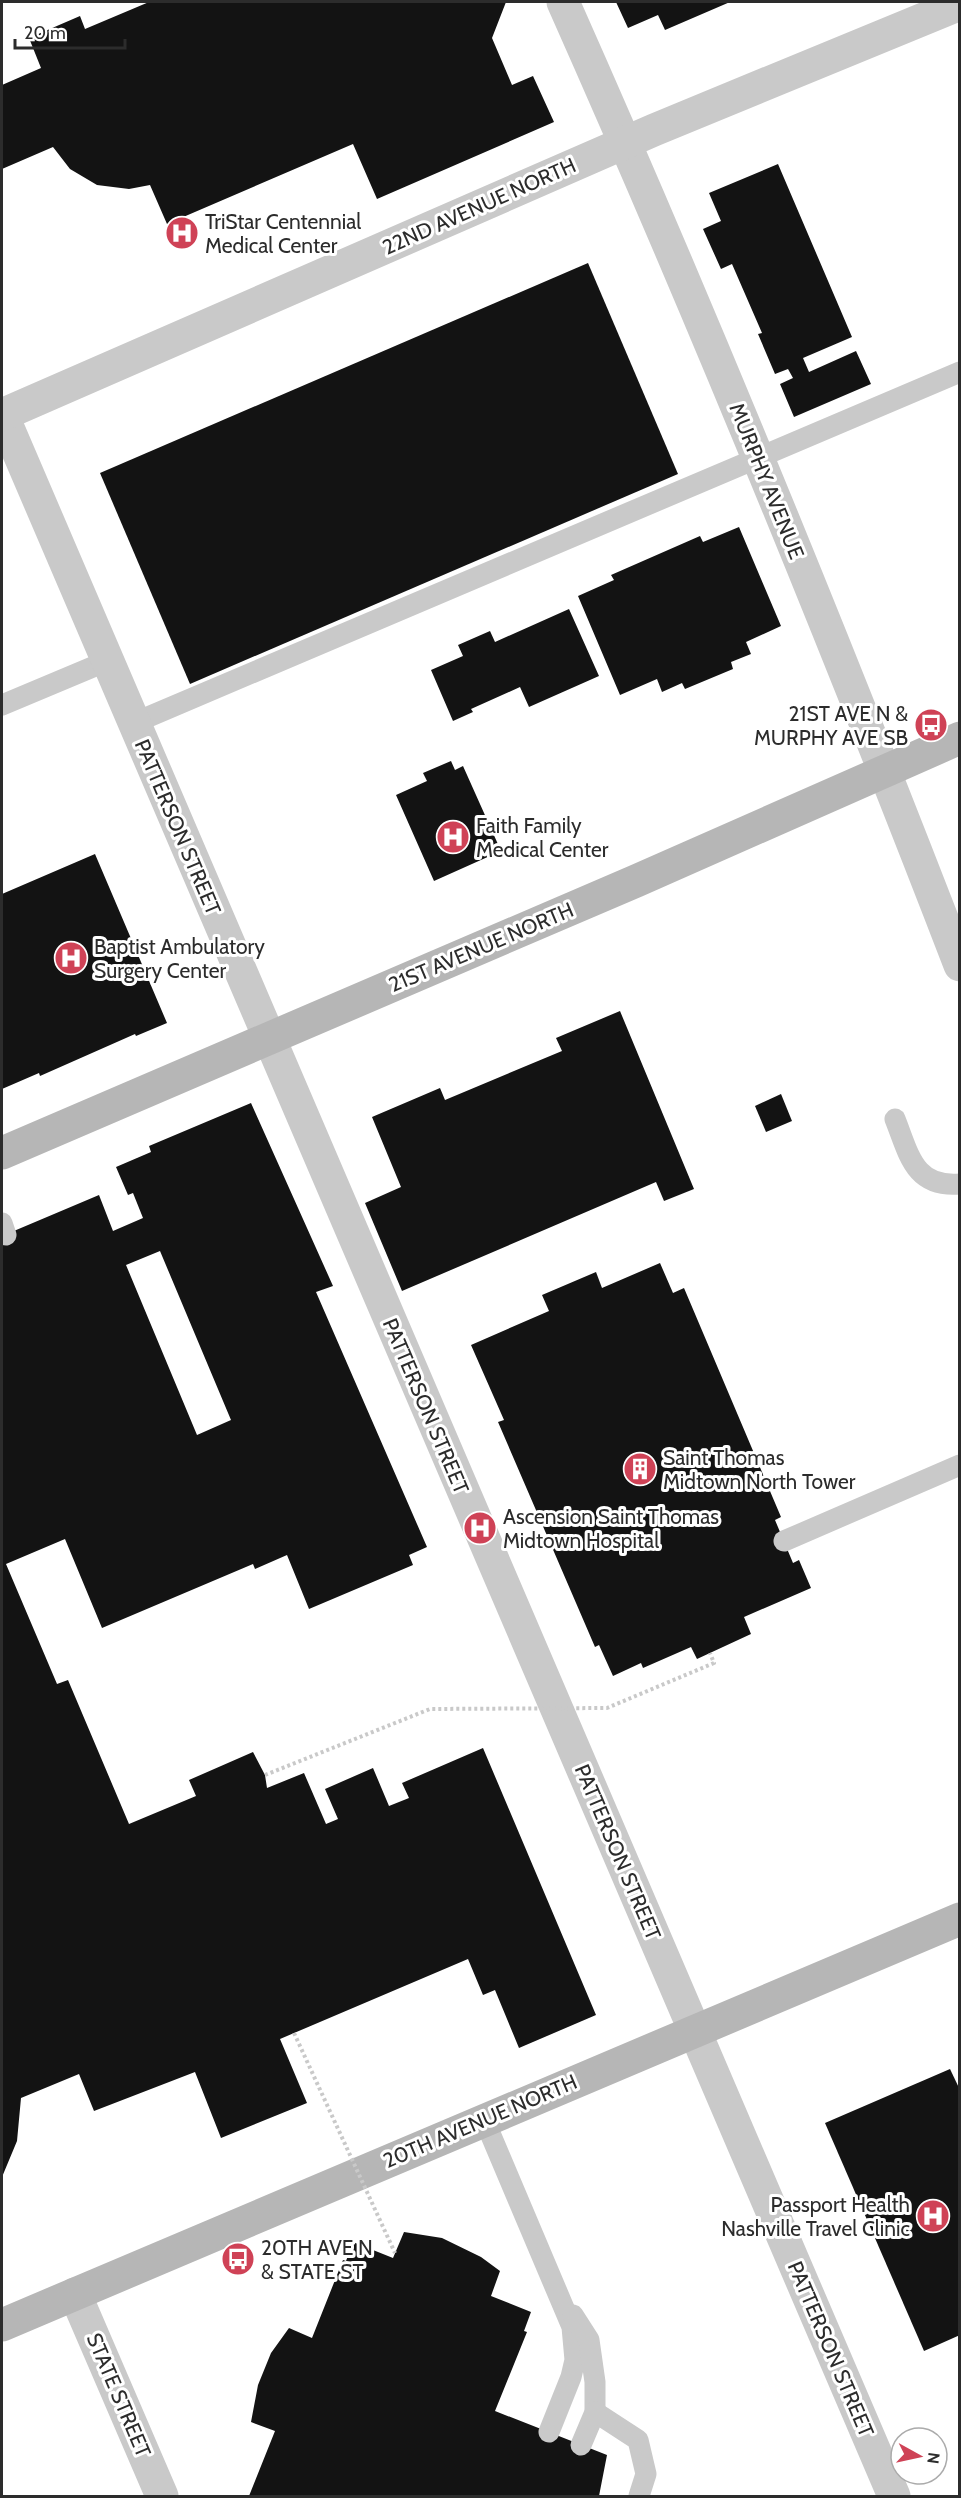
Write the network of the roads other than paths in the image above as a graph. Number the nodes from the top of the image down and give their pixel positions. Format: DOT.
graph roads {
  1 [pos="563,2"];
  2 [pos="960,4"];
  3 [pos="626,142"];
  4 [pos="960,372"];
  5 [pos="2,414"];
  6 [pos="758,457"];
  7 [pos="106,661"];
  8 [pos="2,705"];
  9 [pos="134,723"];
  10 [pos="960,738"];
  11 [pos="885,770"];
  12 [pos="960,965"];
  13 [pos="269,1039"];
  14 [pos="895,1119"];
  15 [pos="2,1153"];
  16 [pos="960,1184"];
  17 [pos="960,1465"];
  18 [pos="784,1541"];
  19 [pos="960,1918"];
  20 [pos="694,2030"];
  21 [pos="484,2119"];
  22 [pos="556,2287"];
  23 [pos="75,2294"];
  24 [pos="2,2325"];
  25 [pos="595,2412"];
  26 [pos="549,2432"];
  27 [pos="581,2445"];
  28 [pos="162,2496"];
  29 [pos="639,2496"];
  30 [pos="894,2496"];
  1 -- 3 [label="street, MURPHY AVENUE"];
  2 -- 3 [label="street, 22ND AVENUE NORTH"];
  3 -- 5 [label="street, 22ND AVENUE NORTH"];
  3 -- 6 [label="street, MURPHY AVENUE"];
  4 -- 6 [label="lane"];
  5 -- 7 [label="street, PATTERSON STREET"];
  6 -- 9 [label="lane"];
  6 -- 11 [label="street, MURPHY AVENUE"];
  7 -- 8 [label="lane"];
  7 -- 9 [label="street, PATTERSON STREET"];
  9 -- 13 [label="street, PATTERSON STREET"];
  10 -- 11 [label="main road, 21ST AVENUE NORTH"];
  11 -- 12 [label="street, MURPHY AVENUE"];
  11 -- 13 [label="main road, 21ST AVENUE NORTH"];
  13 -- 15 [label="main road, 21ST AVENUE NORTH"];
  13 -- 20 [label="street, PATTERSON STREET"];
  14 -- 16 [label="lane"];
  17 -- 18 [label="lane"];
  19 -- 20 [label="main road, 20TH AVENUE NORTH"];
  20 -- 21 [label="main road, 20TH AVENUE NORTH"];
  20 -- 30 [label="street, PATTERSON STREET"];
  21 -- 22 [label="lane"];
  21 -- 23 [label="main road, 20TH AVENUE NORTH"];
  22 -- 25 [label="lane"];
  22 -- 26 [label="lane"];
  23 -- 24 [label="main road, 20TH AVENUE NORTH"];
  23 -- 28 [label="street, STATE STREET"];
  25 -- 27 [label="lane"];
  25 -- 29 [label="lane"];
}
